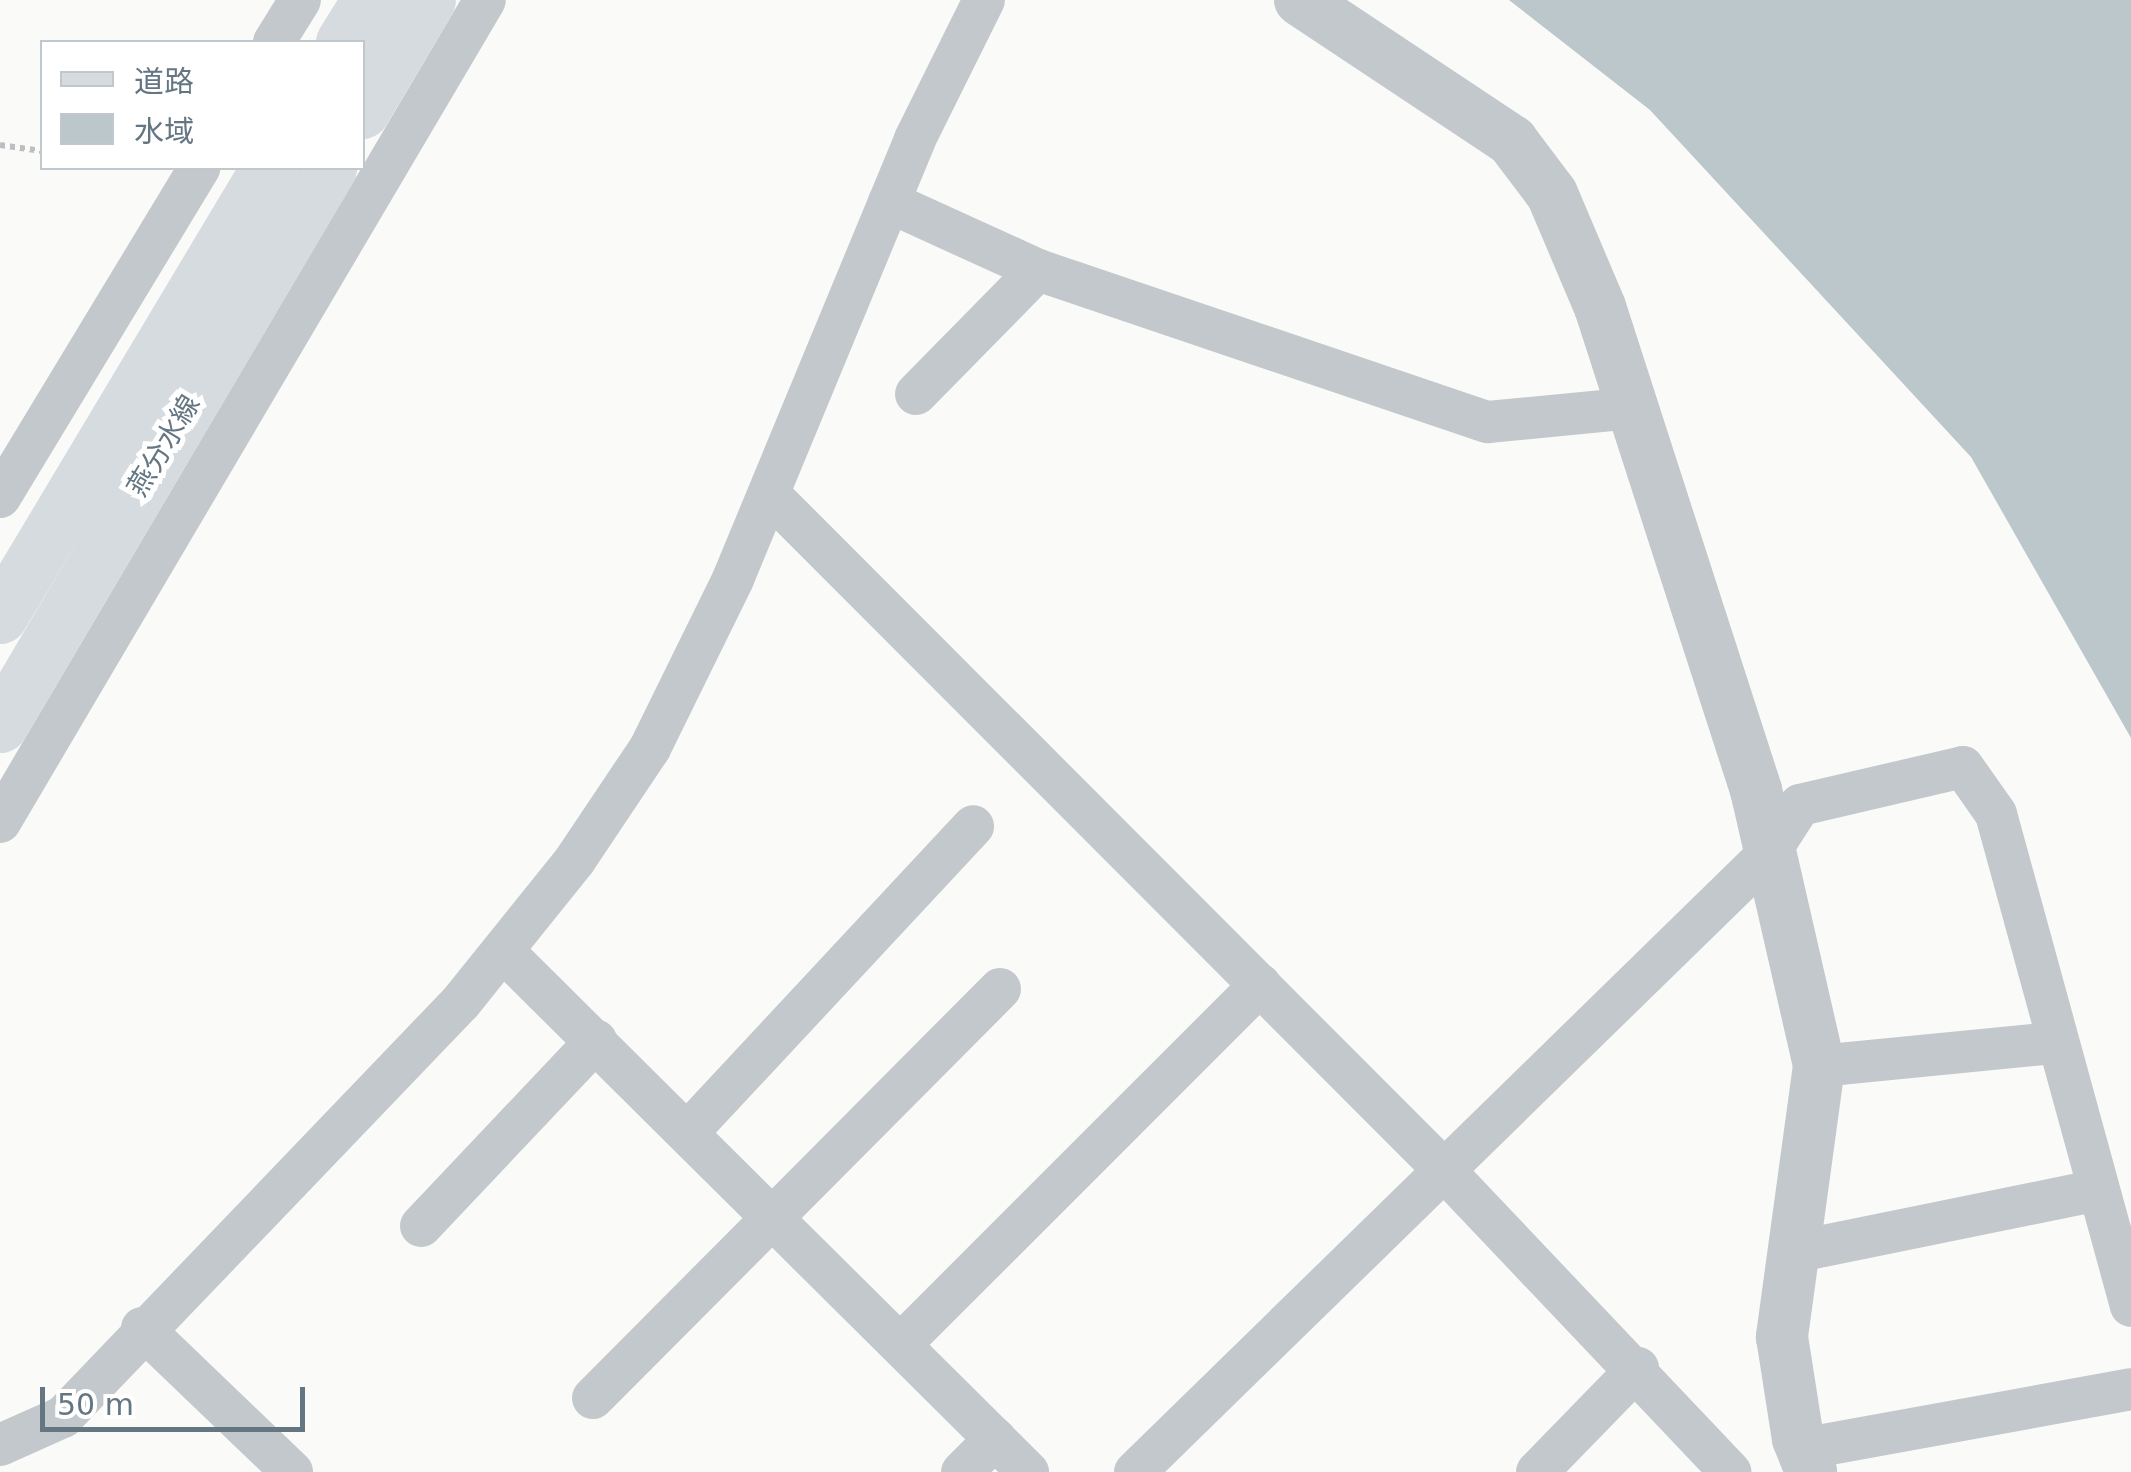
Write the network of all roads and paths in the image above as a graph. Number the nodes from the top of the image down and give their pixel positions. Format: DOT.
graph roads {
  1 [pos="300,0"];
  2 [pos="369,0"];
  3 [pos="428,0"];
  4 [pos="485,0"];
  5 [pos="984,0"];
  6 [pos="1300,0"];
  7 [pos="275,40"];
  8 [pos="344,40"];
  9 [pos="365,105"];
  10 [pos="0,145"];
  11 [pos="40,151"];
  12 [pos="198,170"];
  13 [pos="267,170"];
  14 [pos="328,170"];
  15 [pos="889,202"];
  16 [pos="1038,270"];
  17 [pos="916,394"];
  18 [pos="1634,408"];
  19 [pos="771,496"];
  20 [pos="0,497"];
  21 [pos="0,616"];
  22 [pos="0,726"];
  23 [pos="0,822"];
  24 [pos="974,826"];
  25 [pos="1768,853"];
  26 [pos="505,953"];
  27 [pos="1260,985"];
  28 [pos="1000,989"];
  29 [pos="596,1041"];
  30 [pos="2053,1043"];
  31 [pos="1819,1066"];
  32 [pos="688,1132"];
  33 [pos="1440,1166"];
  34 [pos="2098,1190"];
  35 [pos="773,1217"];
  36 [pos="421,1226"];
  37 [pos="1789,1253"];
  38 [pos="2131,1306"];
  39 [pos="142,1328"];
  40 [pos="901,1344"];
  41 [pos="1638,1368"];
  42 [pos="2131,1389"];
  43 [pos="593,1398"];
  44 [pos="12,1428"];
  45 [pos="994,1439"];
  46 [pos="1806,1460"];
  47 [pos="292,1472"];
  48 [pos="962,1472"];
  49 [pos="1028,1472"];
  50 [pos="1135,1472"];
  51 [pos="1537,1472"];
  52 [pos="1730,1472"];
  1 -- 7 [label="street"];
  2 -- 8 [label="main road"];
  3 -- 9 [label="main road"];
  4 -- 23 [label="street"];
  5 -- 15 [label="street"];
  6 -- 18 [label="street"];
  10 -- 11 [label="path"];
  12 -- 20 [label="street"];
  13 -- 21 [label="main road, 燕分水線"];
  14 -- 22 [label="main road, 燕分水線"];
  15 -- 16 [label="street"];
  15 -- 19 [label="street"];
  16 -- 17 [label="street"];
  16 -- 18 [label="street"];
  18 -- 25 [label="street"];
  19 -- 26 [label="street"];
  19 -- 27 [label="street"];
  24 -- 32 [label="street"];
  25 -- 30 [label="street"];
  25 -- 31 [label="street"];
  25 -- 33 [label="street"];
  26 -- 29 [label="street"];
  26 -- 39 [label="street"];
  27 -- 33 [label="street"];
  27 -- 40 [label="street"];
  28 -- 35 [label="street"];
  29 -- 32 [label="street"];
  29 -- 36 [label="street"];
  30 -- 31 [label="street"];
  30 -- 34 [label="street"];
  31 -- 37 [label="street"];
  32 -- 35 [label="street"];
  33 -- 41 [label="street"];
  33 -- 50 [label="street"];
  34 -- 37 [label="street"];
  34 -- 38 [label="street"];
  35 -- 40 [label="street"];
  35 -- 43 [label="street"];
  37 -- 46 [label="street"];
  39 -- 44 [label="street"];
  39 -- 47 [label="street"];
  40 -- 45 [label="street"];
  41 -- 51 [label="street"];
  41 -- 52 [label="street"];
  42 -- 46 [label="street"];
  45 -- 48 [label="street"];
  45 -- 49 [label="street"];
}
